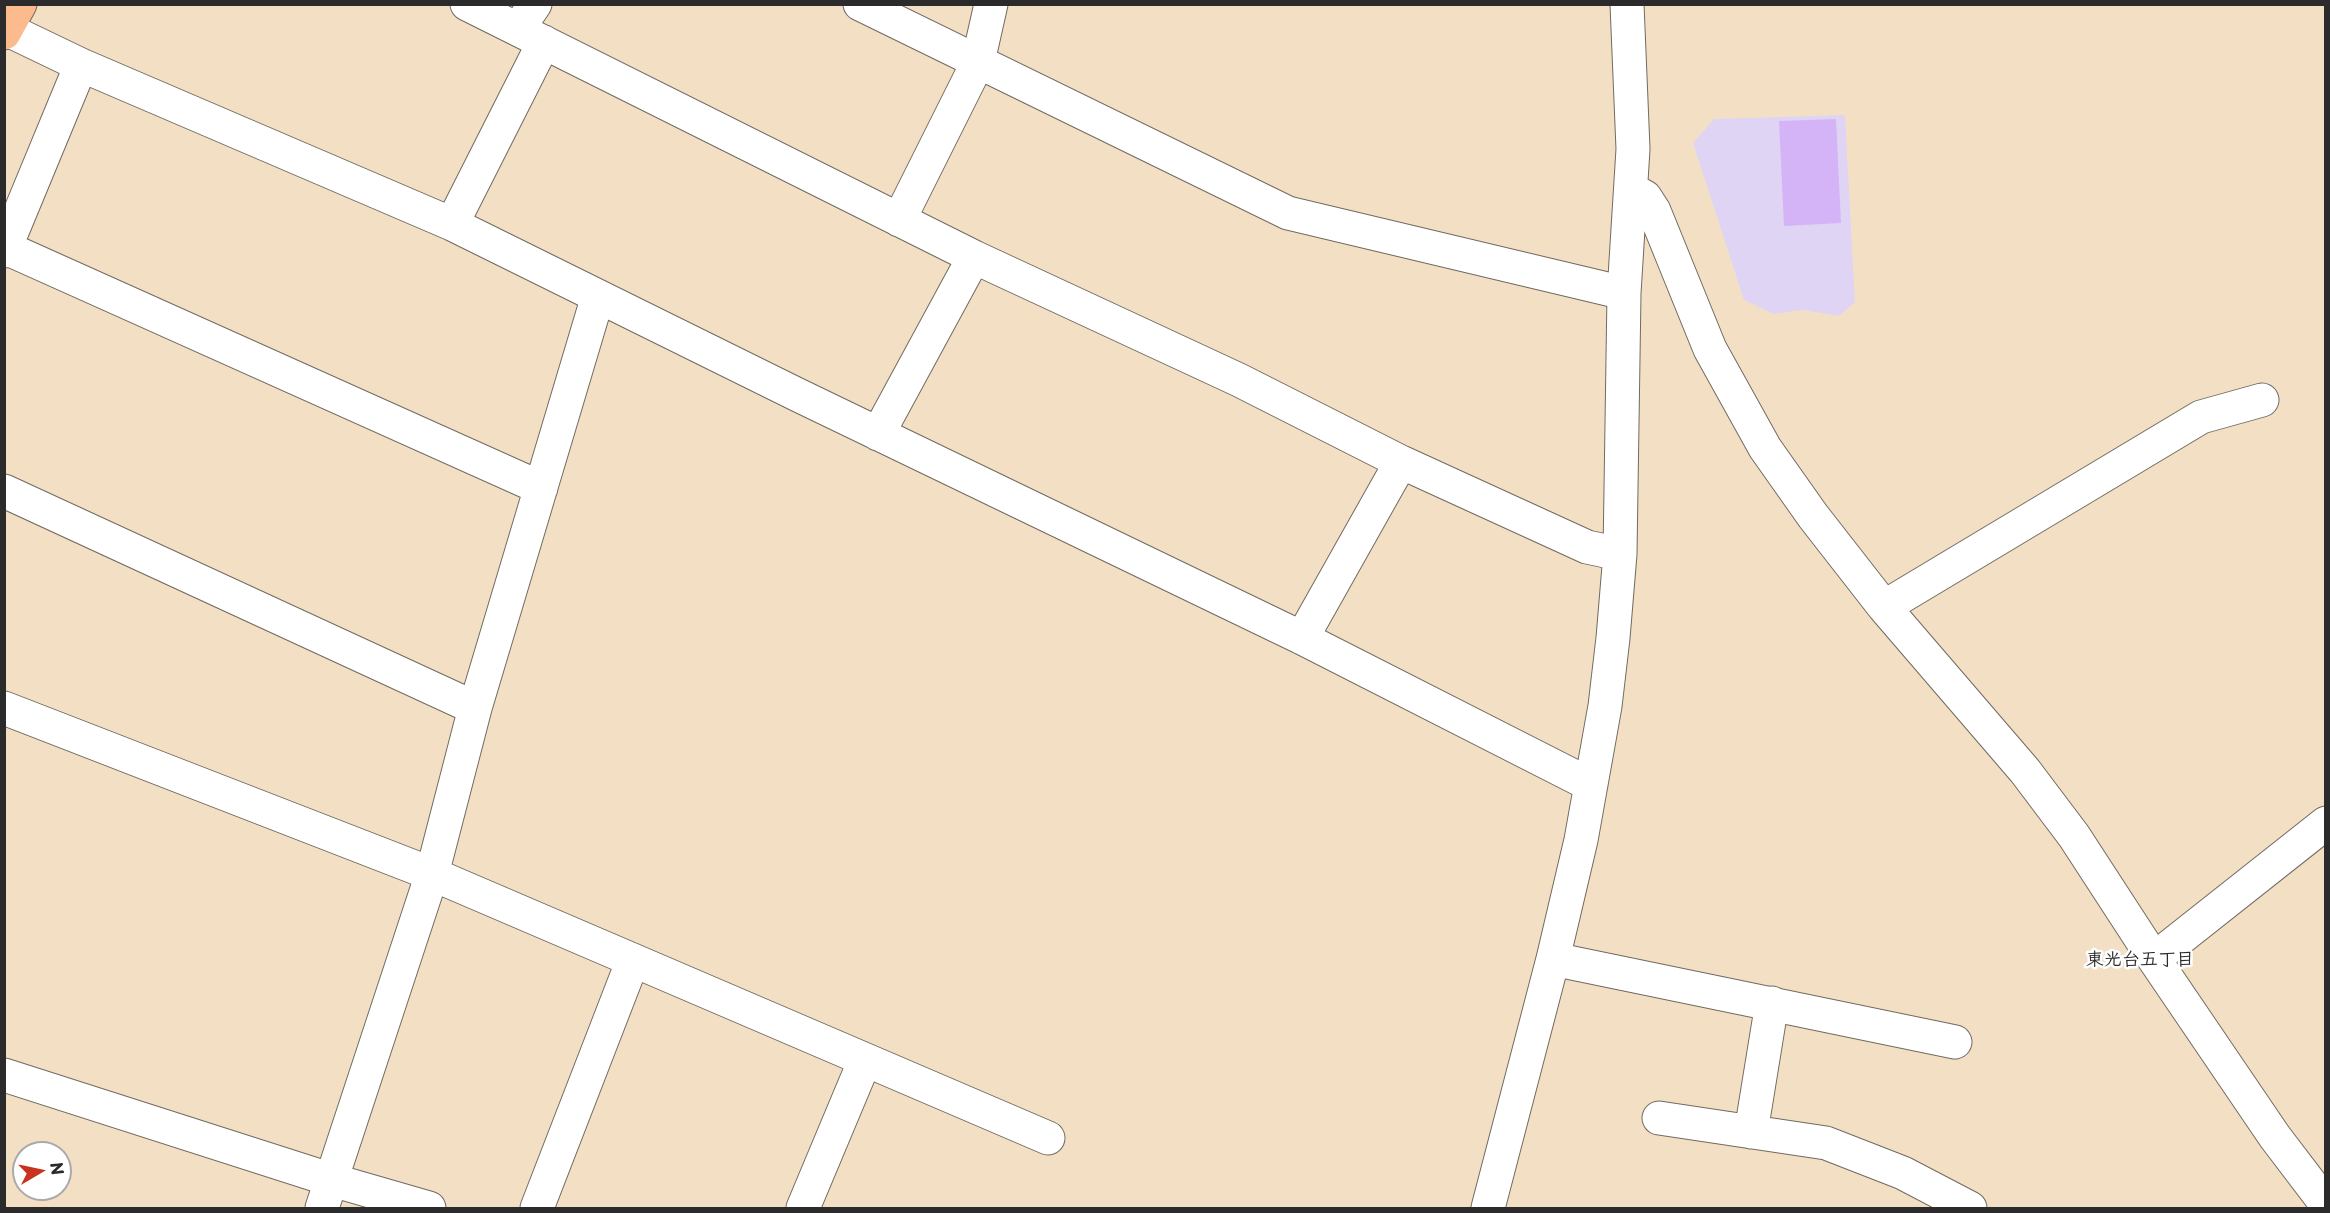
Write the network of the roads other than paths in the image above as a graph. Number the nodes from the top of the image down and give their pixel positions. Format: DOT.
graph roads {
  1 [pos="467,4"];
  2 [pos="860,4"];
  3 [pos="991,4"];
  4 [pos="1627,4"];
  5 [pos="10,22"];
  6 [pos="532,25"];
  7 [pos="978,62"];
  8 [pos="81,65"];
  9 [pos="1632,190"];
  10 [pos="899,220"];
  11 [pos="452,224"];
  12 [pos="5,249"];
  13 [pos="974,257"];
  14 [pos="1624,292"];
  15 [pos="598,296"];
  16 [pos="2262,400"];
  17 [pos="878,434"];
  18 [pos="1401,462"];
  19 [pos="541,488"];
  20 [pos="4,490"];
  21 [pos="1620,554"];
  22 [pos="1884,607"];
  23 [pos="1302,638"];
  24 [pos="4,708"];
  25 [pos="475,708"];
  26 [pos="1592,785"];
  27 [pos="2325,823"];
  28 [pos="432,874"];
  29 [pos="1553,959"];
  30 [pos="2154,959"];
  31 [pos="633,960"];
  32 [pos="1772,1003"];
  33 [pos="1955,1042"];
  34 [pos="865,1060"];
  35 [pos="4,1075"];
  36 [pos="1659,1118"];
  37 [pos="1750,1132"];
  38 [pos="1047,1138"];
  39 [pos="327,1194"];
  40 [pos="2310,1201"];
  41 [pos="429,1209"];
  42 [pos="537,1209"];
  43 [pos="803,1209"];
  44 [pos="1488,1209"];
  45 [pos="1970,1209"];
  1 -- 6 [label="street"];
  2 -- 7 [label="street"];
  3 -- 7 [label="street"];
  4 -- 9 [label="street"];
  5 -- 8 [label="street"];
  6 -- 10 [label="street"];
  6 -- 11 [label="street"];
  7 -- 10 [label="street"];
  7 -- 14 [label="street"];
  8 -- 11 [label="street"];
  8 -- 12 [label="street"];
  9 -- 14 [label="street"];
  9 -- 22 [label="street"];
  10 -- 13 [label="street"];
  11 -- 15 [label="street"];
  12 -- 19 [label="street"];
  13 -- 17 [label="street"];
  13 -- 18 [label="street"];
  14 -- 21 [label="street"];
  15 -- 17 [label="street"];
  15 -- 19 [label="street"];
  16 -- 22 [label="street"];
  17 -- 23 [label="street"];
  18 -- 21 [label="street"];
  18 -- 23 [label="street"];
  19 -- 25 [label="street"];
  20 -- 25 [label="street"];
  21 -- 26 [label="street"];
  22 -- 30 [label="street"];
  23 -- 26 [label="street"];
  24 -- 28 [label="street"];
  25 -- 28 [label="street"];
  26 -- 29 [label="street"];
  27 -- 30 [label="street"];
  28 -- 31 [label="street"];
  28 -- 39 [label="street"];
  29 -- 32 [label="street"];
  29 -- 44 [label="street"];
  30 -- 40 [label="street"];
  31 -- 34 [label="street"];
  31 -- 42 [label="street"];
  32 -- 33 [label="street"];
  32 -- 37 [label="street"];
  34 -- 38 [label="street"];
  34 -- 43 [label="street"];
  35 -- 39 [label="street"];
  36 -- 37 [label="street"];
  37 -- 45 [label="street"];
  39 -- 41 [label="street"];
}
